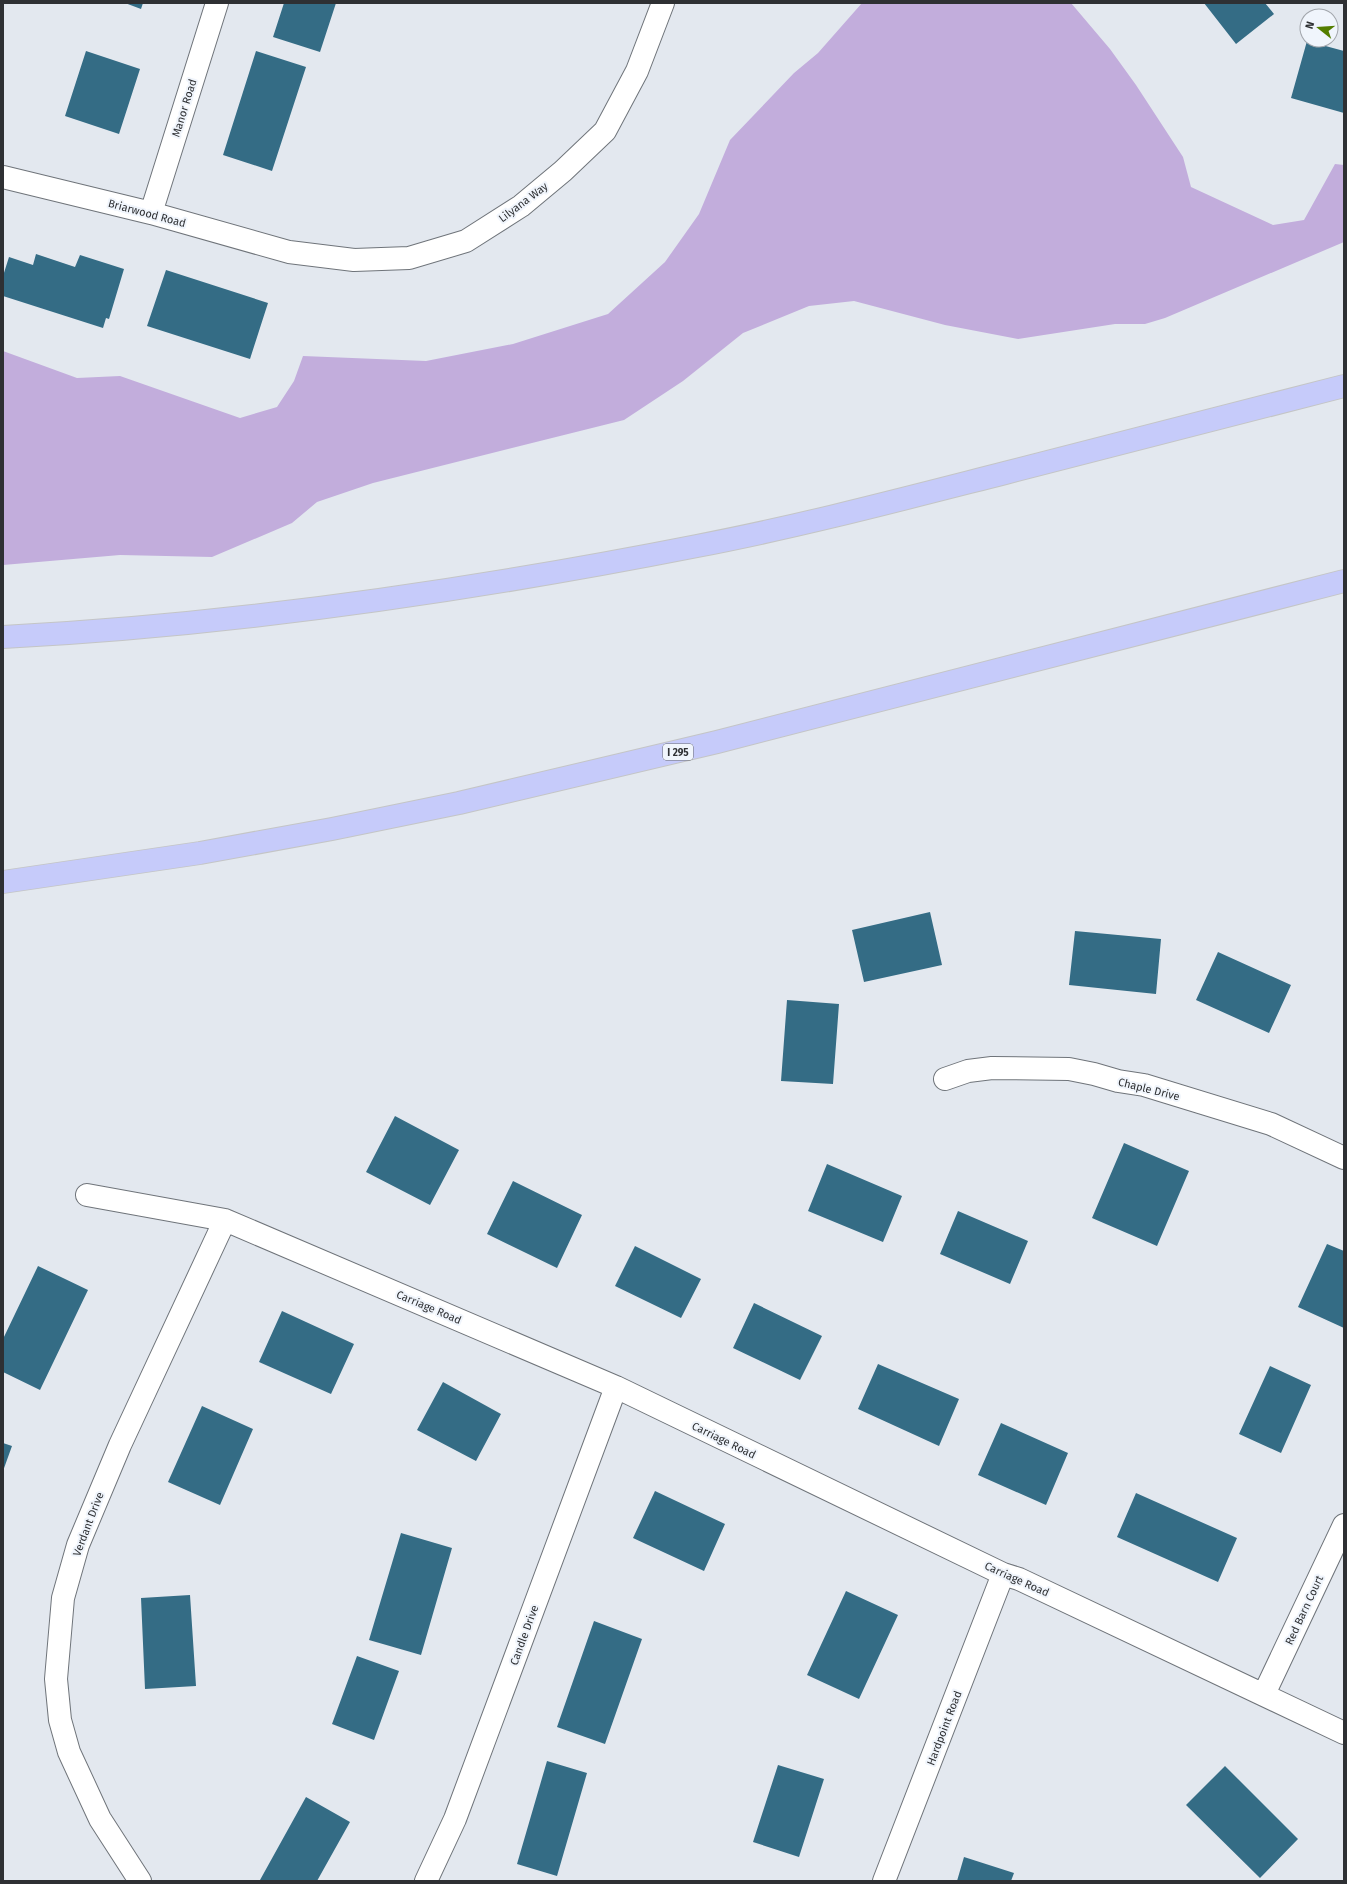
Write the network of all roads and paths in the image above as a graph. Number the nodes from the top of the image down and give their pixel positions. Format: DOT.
graph roads {
  1 [pos="217,3"];
  2 [pos="663,3"];
  3 [pos="3,177"];
  4 [pos="151,213"];
  5 [pos="289,252"];
  6 [pos="1344,386"];
  7 [pos="1344,581"];
  8 [pos="3,637"];
  9 [pos="3,882"];
  10 [pos="945,1079"];
  11 [pos="1344,1158"];
  12 [pos="87,1195"];
  13 [pos="225,1220"];
  14 [pos="616,1387"];
  15 [pos="1344,1525"];
  16 [pos="1003,1574"];
  17 [pos="1264,1694"];
  18 [pos="1344,1733"];
  19 [pos="140,1881"];
  20 [pos="426,1881"];
  21 [pos="884,1881"];
  1 -- 4 [label="street, Manor Road"];
  2 -- 5 [label="street, Lilyana Way"];
  3 -- 4 [label="street, Briarwood Road"];
  4 -- 5 [label="street, Briarwood Road"];
  6 -- 8 [label="highway"];
  7 -- 9 [label="highway, I 295"];
  10 -- 11 [label="street, Chaple Drive"];
  12 -- 13 [label="street, Carriage Road"];
  13 -- 14 [label="street, Carriage Road"];
  13 -- 19 [label="street, Verdant Drive"];
  14 -- 16 [label="street, Carriage Road"];
  14 -- 20 [label="street, Candle Drive"];
  15 -- 17 [label="street, Red Barn Court"];
  16 -- 17 [label="street, Carriage Road"];
  16 -- 21 [label="street, Hardpoint Road"];
  17 -- 18 [label="street, Carriage Road"];
}
